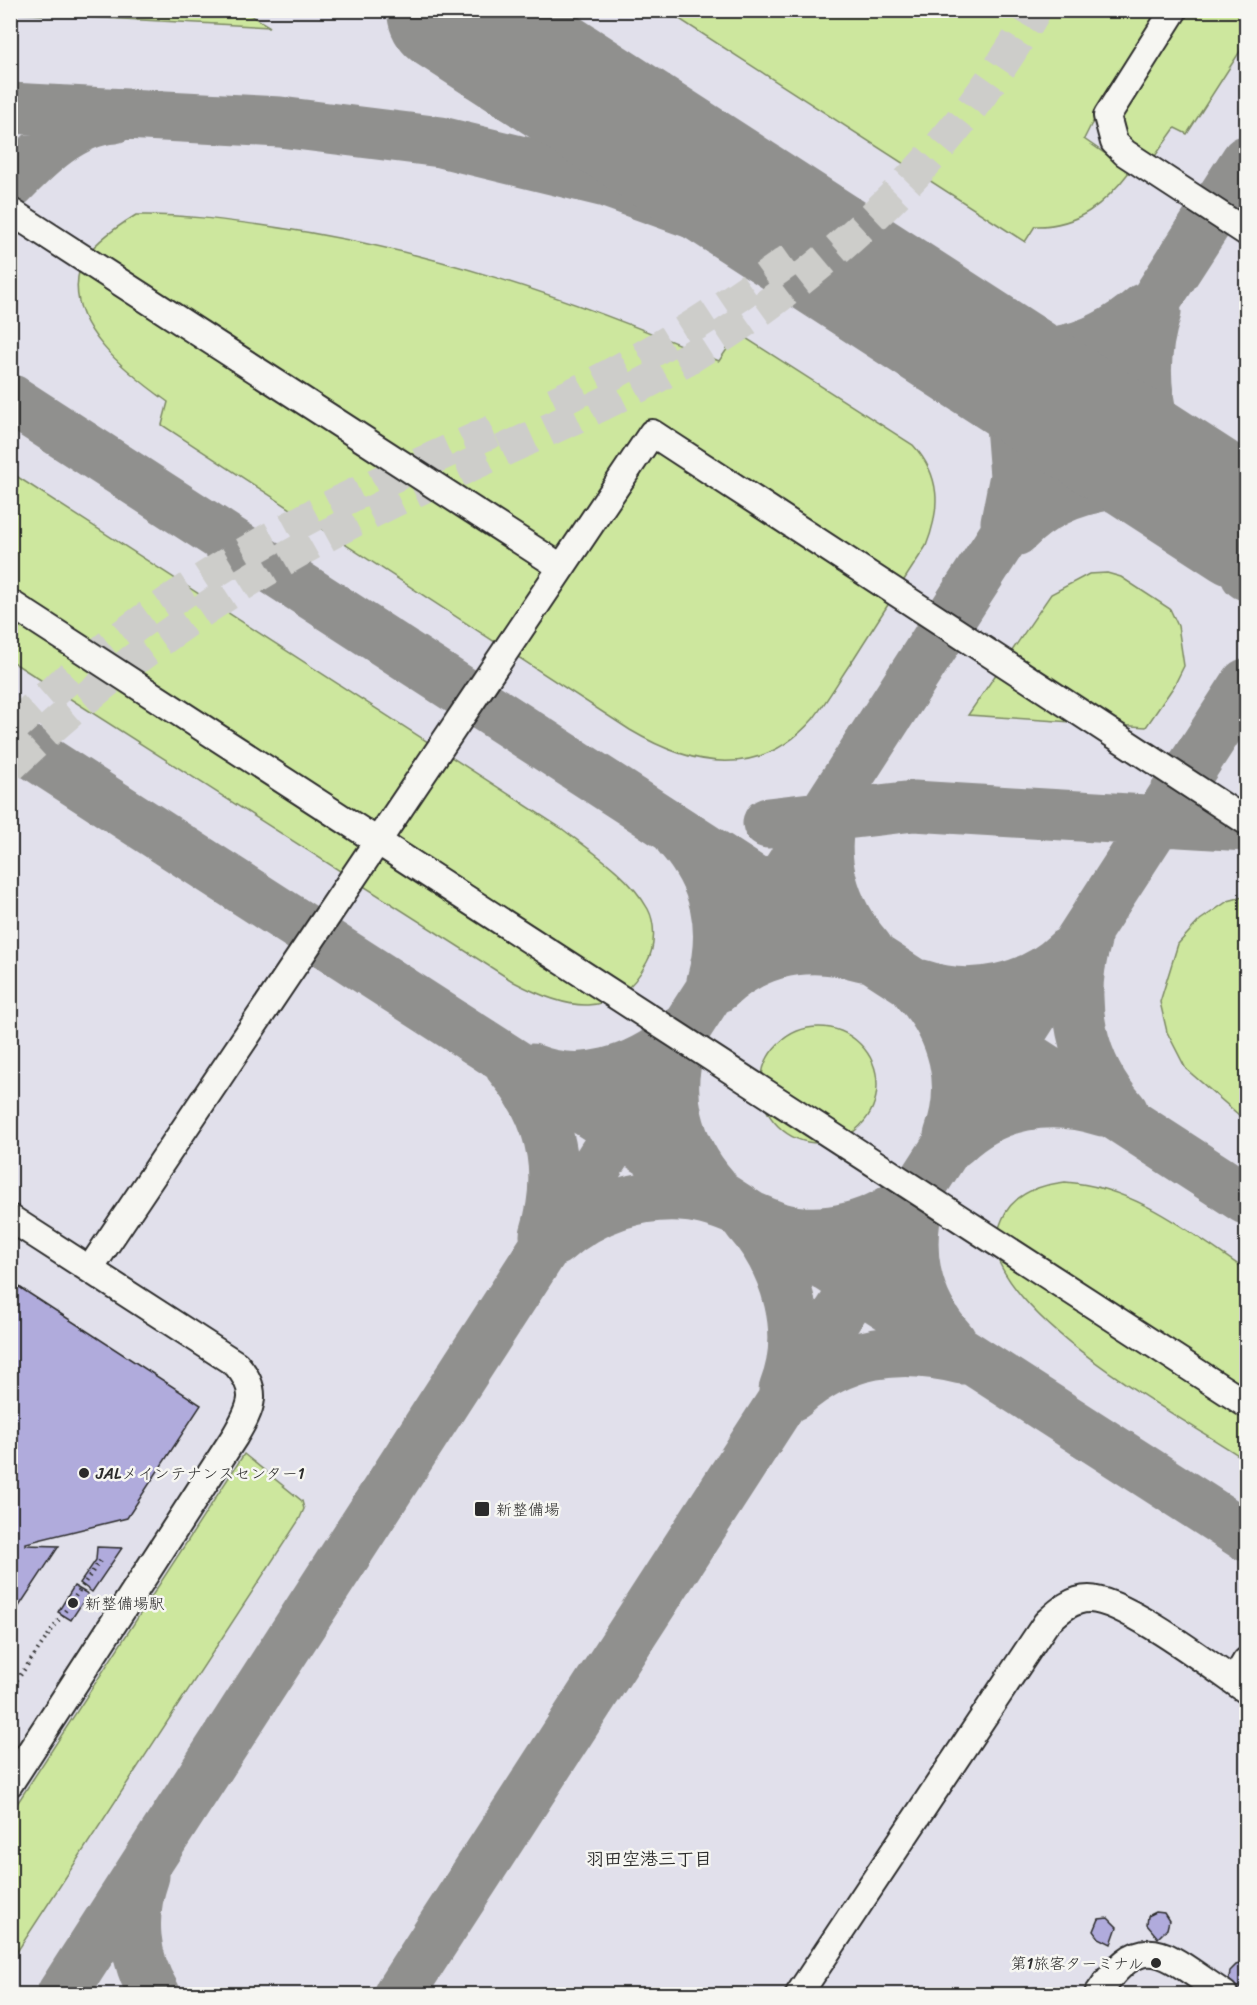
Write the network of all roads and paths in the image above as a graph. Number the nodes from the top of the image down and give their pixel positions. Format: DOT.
graph roads {
  1 [pos="1174,10"];
  2 [pos="10,211"];
  3 [pos="1246,232"];
  4 [pos="561,567"];
  5 [pos="10,603"];
  6 [pos="1246,821"];
  7 [pos="377,842"];
  8 [pos="10,1218"];
  9 [pos="90,1269"];
  10 [pos="1246,1404"];
  11 [pos="102,1558"];
  12 [pos="1242,1677"];
  13 [pos="10,1690"];
  14 [pos="10,1783"];
  15 [pos="799,1995"];
  16 [pos="1098,1995"];
  17 [pos="1224,1995"];
  1 -- 3 [label="lane"];
  2 -- 4 [label="lane"];
  4 -- 6 [label="lane"];
  4 -- 7 [label="lane"];
  5 -- 7 [label="lane"];
  7 -- 9 [label="lane"];
  7 -- 10 [label="lane"];
  8 -- 9 [label="lane"];
  9 -- 14 [label="lane"];
  11 -- 13 [label="path"];
  12 -- 15 [label="lane"];
  16 -- 17 [label="lane"];
}
